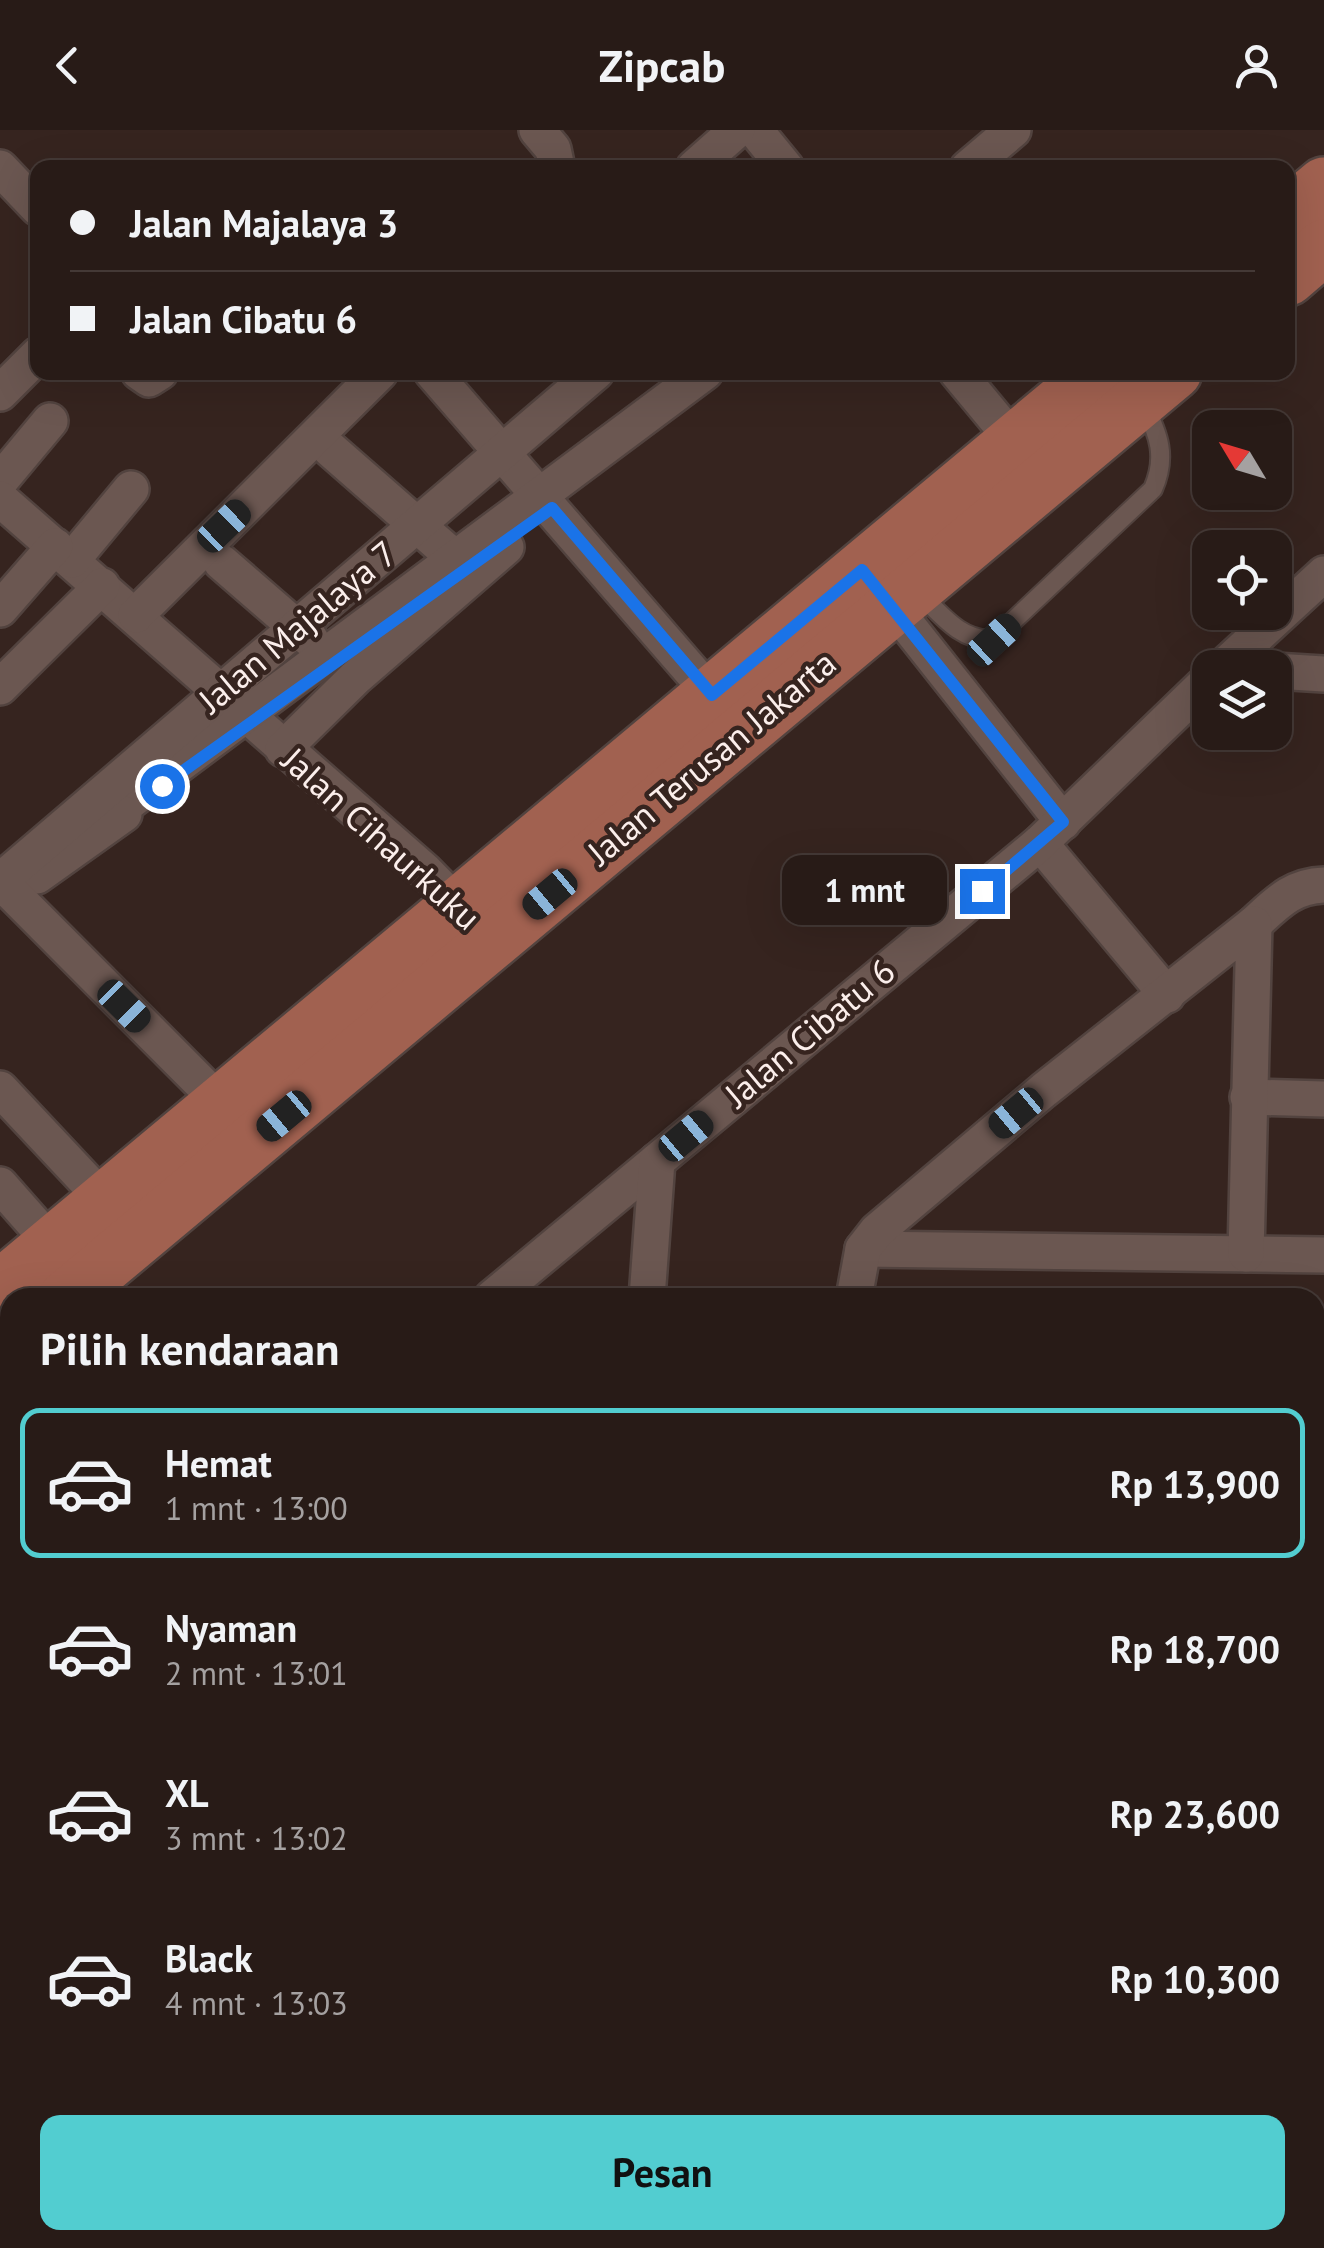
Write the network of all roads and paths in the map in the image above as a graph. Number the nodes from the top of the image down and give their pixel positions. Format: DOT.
graph roads {
  1 [pos="536,130"];
  2 [pos="737,130"];
  3 [pos="755,130"];
  4 [pos="998,135"];
  5 [pos="555,160"];
  6 [pos="703,160"];
  7 [pos="779,160"];
  8 [pos="975,160"];
  9 [pos="0,168"];
  10 [pos="1324,185"];
  11 [pos="30,200"];
  12 [pos="1295,210"];
  13 [pos="1324,248"];
  14 [pos="1295,272"];
  15 [pos="30,362"];
  16 [pos="372,380"];
  17 [pos="439,380"];
  18 [pos="587,380"];
  19 [pos="694,380"];
  20 [pos="964,380"];
  21 [pos="1138,382"];
  22 [pos="0,393"];
  23 [pos="50,421"];
  24 [pos="1014,442"];
  25 [pos="330,449"];
  26 [pos="0,481"];
  27 [pos="131,488"];
  28 [pos="0,499"];
  29 [pos="552,508"];
  30 [pos="63,553"];
  31 [pos="221,562"];
  32 [pos="474,574"];
  33 [pos="1324,574"];
  34 [pos="102,586"];
  35 [pos="890,589"];
  36 [pos="0,609"];
  37 [pos="136,615"];
  38 [pos="1242,650"];
  39 [pos="1292,672"];
  40 [pos="1324,674"];
  41 [pos="355,678"];
  42 [pos="0,687"];
  43 [pos="712,695"];
  44 [pos="1192,696"];
  45 [pos="283,749"];
  46 [pos="1051,832"];
  47 [pos="0,881"];
  48 [pos="1324,885"];
  49 [pos="0,900"];
  50 [pos="476,923"];
  51 [pos="1254,924"];
  52 [pos="1167,995"];
  53 [pos="0,1089"];
  54 [pos="1248,1097"];
  55 [pos="1324,1099"];
  56 [pos="238,1122"];
  57 [pos="657,1162"];
  58 [pos="0,1185"];
  59 [pos="105,1200"];
  60 [pos="52,1244"];
  61 [pos="863,1248"];
  62 [pos="1246,1254"];
  63 [pos="1324,1255"];
  64 [pos="0,1288"];
  65 [pos="76,1288"];
  66 [pos="504,1288"];
  67 [pos="649,1288"];
  68 [pos="856,1288"];
  1 -- 5 [label="street"];
  2 -- 6 [label="street"];
  3 -- 7 [label="street"];
  4 -- 8 [label="street"];
  9 -- 11 [label="street"];
  10 -- 12 [label="main road"];
  13 -- 14 [label="main road"];
  15 -- 22 [label="street"];
  16 -- 37 [label="street"];
  17 -- 29 [label="street"];
  18 -- 47 [label="street, Jalan Majalaya 7"];
  19 -- 49 [label="street"];
  20 -- 24 [label="street"];
  21 -- 24 [label="main road, Jalan Terusan Jakarta"];
  21 -- 35 [label="main road, Jalan Terusan Jakarta"];
  21 -- 35 [label="lane"];
  23 -- 26 [label="street"];
  24 -- 35 [label="main road, Jalan Terusan Jakarta"];
  25 -- 32 [label="street"];
  27 -- 30 [label="street"];
  28 -- 30 [label="street, Jalan Cihaurkuku"];
  29 -- 32 [label="street"];
  29 -- 43 [label="street"];
  29 -- 49 [label="street"];
  30 -- 34 [label="street, Jalan Cihaurkuku"];
  30 -- 36 [label="street"];
  31 -- 41 [label="street"];
  32 -- 41 [label="street"];
  33 -- 38 [label="street"];
  34 -- 37 [label="street, Jalan Cihaurkuku"];
  34 -- 42 [label="street"];
  35 -- 43 [label="main road, Jalan Terusan Jakarta"];
  35 -- 46 [label="street"];
  35 -- 50 [label="main road, Jalan Terusan Jakarta"];
  37 -- 45 [label="street, Jalan Cihaurkuku"];
  39 -- 40 [label="street"];
  41 -- 45 [label="street"];
  43 -- 50 [label="main road, Jalan Terusan Jakarta"];
  44 -- 46 [label="street, Jalan Cibatu 6"];
  45 -- 50 [label="street, Jalan Cihaurkuku"];
  46 -- 52 [label="street"];
  46 -- 57 [label="street, Jalan Cibatu 6"];
  47 -- 56 [label="street"];
  48 -- 51 [label="street"];
  50 -- 56 [label="main road, Jalan Terusan Jakarta"];
  51 -- 52 [label="street"];
  51 -- 54 [label="street"];
  52 -- 61 [label="street"];
  53 -- 59 [label="street"];
  54 -- 55 [label="street"];
  54 -- 62 [label="street"];
  56 -- 59 [label="main road, Jalan Terusan Jakarta"];
  56 -- 65 [label="main road, Jalan Terusan Jakarta"];
  57 -- 66 [label="street, Jalan Cibatu 6"];
  57 -- 67 [label="street"];
  58 -- 60 [label="street"];
  59 -- 60 [label="main road, Jalan Terusan Jakarta"];
  60 -- 64 [label="main road, Jalan Terusan Jakarta"];
  61 -- 62 [label="street"];
  61 -- 68 [label="street"];
  62 -- 63 [label="street"];
}
